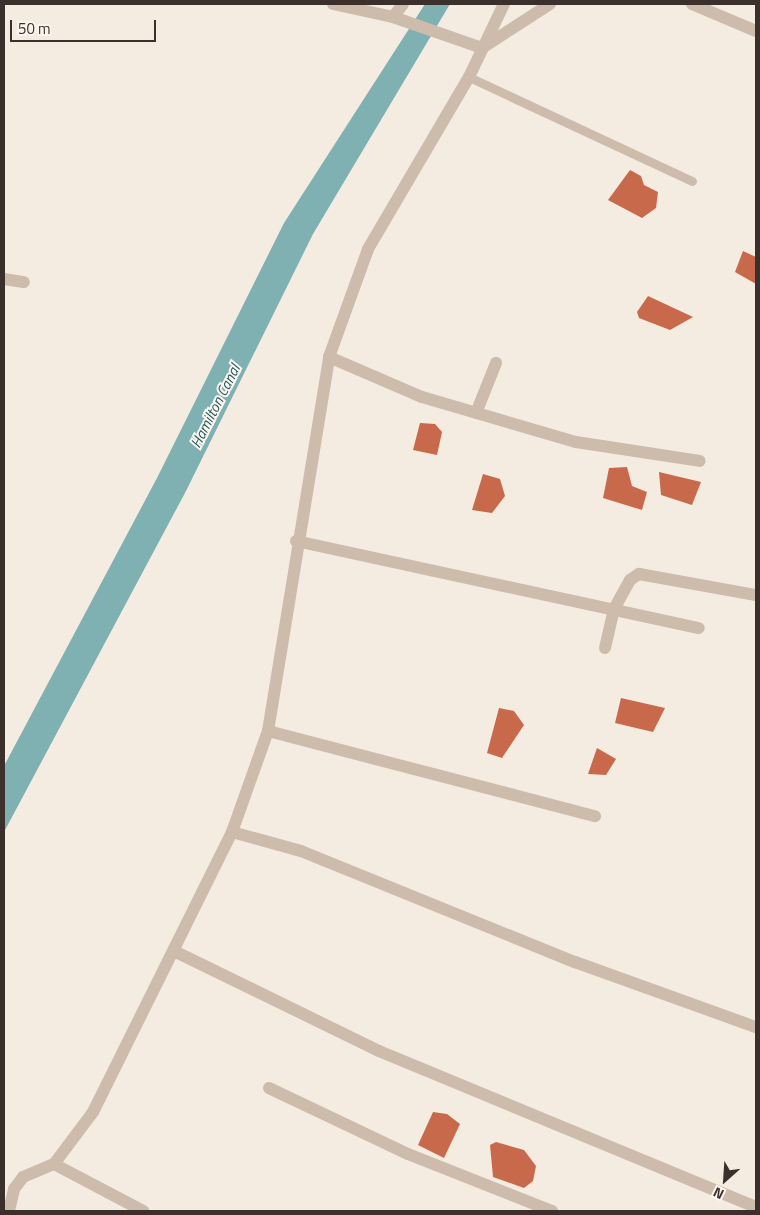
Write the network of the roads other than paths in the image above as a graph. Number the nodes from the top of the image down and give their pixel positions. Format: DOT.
graph roads {
  1 [pos="332,4"];
  2 [pos="403,4"];
  3 [pos="504,4"];
  4 [pos="550,4"];
  5 [pos="692,4"];
  6 [pos="393,17"];
  7 [pos="756,30"];
  8 [pos="482,48"];
  9 [pos="469,77"];
  10 [pos="692,182"];
  11 [pos="4,279"];
  12 [pos="24,282"];
  13 [pos="329,357"];
  14 [pos="496,363"];
  15 [pos="476,413"];
  16 [pos="700,461"];
  17 [pos="296,541"];
  18 [pos="756,595"];
  19 [pos="614,609"];
  20 [pos="700,628"];
  21 [pos="605,648"];
  22 [pos="268,731"];
  23 [pos="596,816"];
  24 [pos="232,832"];
  25 [pos="176,952"];
  26 [pos="756,1027"];
  27 [pos="268,1088"];
  28 [pos="54,1164"];
  29 [pos="756,1207"];
  30 [pos="9,1211"];
  31 [pos="143,1211"];
  32 [pos="552,1211"];
  1 -- 6 [label="street"];
  2 -- 6 [label="street"];
  3 -- 8 [label="street"];
  4 -- 8 [label="street"];
  5 -- 7 [label="street"];
  6 -- 8 [label="street"];
  8 -- 9 [label="street"];
  9 -- 10 [label="lane"];
  9 -- 13 [label="street"];
  11 -- 12 [label="street"];
  13 -- 15 [label="street"];
  13 -- 17 [label="street"];
  14 -- 15 [label="street"];
  15 -- 16 [label="street"];
  17 -- 19 [label="street"];
  17 -- 22 [label="street"];
  18 -- 19 [label="street"];
  19 -- 20 [label="street"];
  19 -- 21 [label="street"];
  22 -- 23 [label="street"];
  22 -- 24 [label="street"];
  24 -- 25 [label="street"];
  24 -- 26 [label="street"];
  25 -- 28 [label="street"];
  25 -- 29 [label="street"];
  27 -- 32 [label="street"];
  28 -- 30 [label="street"];
  28 -- 31 [label="street"];
}
